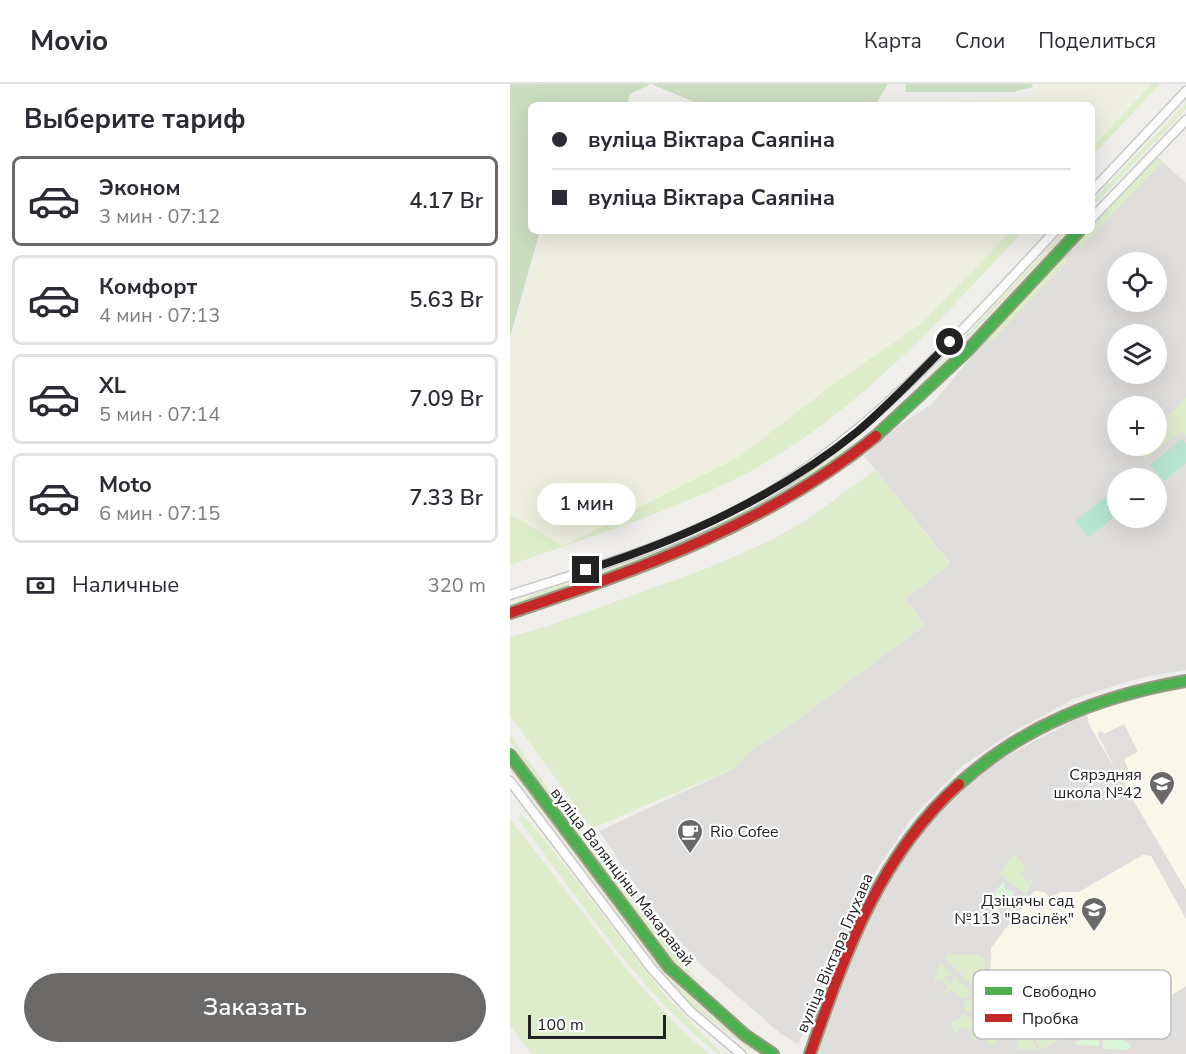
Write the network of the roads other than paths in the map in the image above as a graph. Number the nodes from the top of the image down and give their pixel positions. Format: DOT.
graph roads {
  1 [pos="1186,91"];
  2 [pos="1186,120"];
  3 [pos="1095,188"];
  4 [pos="1095,215"];
  5 [pos="1052,234"];
  6 [pos="1076,234"];
  7 [pos="872,418"];
  8 [pos="882,431"];
  9 [pos="510,595"];
  10 [pos="510,614"];
  11 [pos="1186,681"];
  12 [pos="510,755"];
  13 [pos="510,781"];
  14 [pos="741,1054"];
  15 [pos="773,1054"];
  16 [pos="810,1054"];
  1 -- 3 [label="street"];
  2 -- 4 [label="street"];
  5 -- 7 [label="street"];
  6 -- 8 [label="street"];
  7 -- 8 [label="street"];
  7 -- 9 [label="street"];
  8 -- 10 [label="street"];
  11 -- 16 [label="street, вуліца Віктара Глухава"];
  12 -- 15 [label="street, вуліца Валянціны Макаравай"];
  13 -- 14 [label="street, вуліца Валянціны Макаравай"];
}
